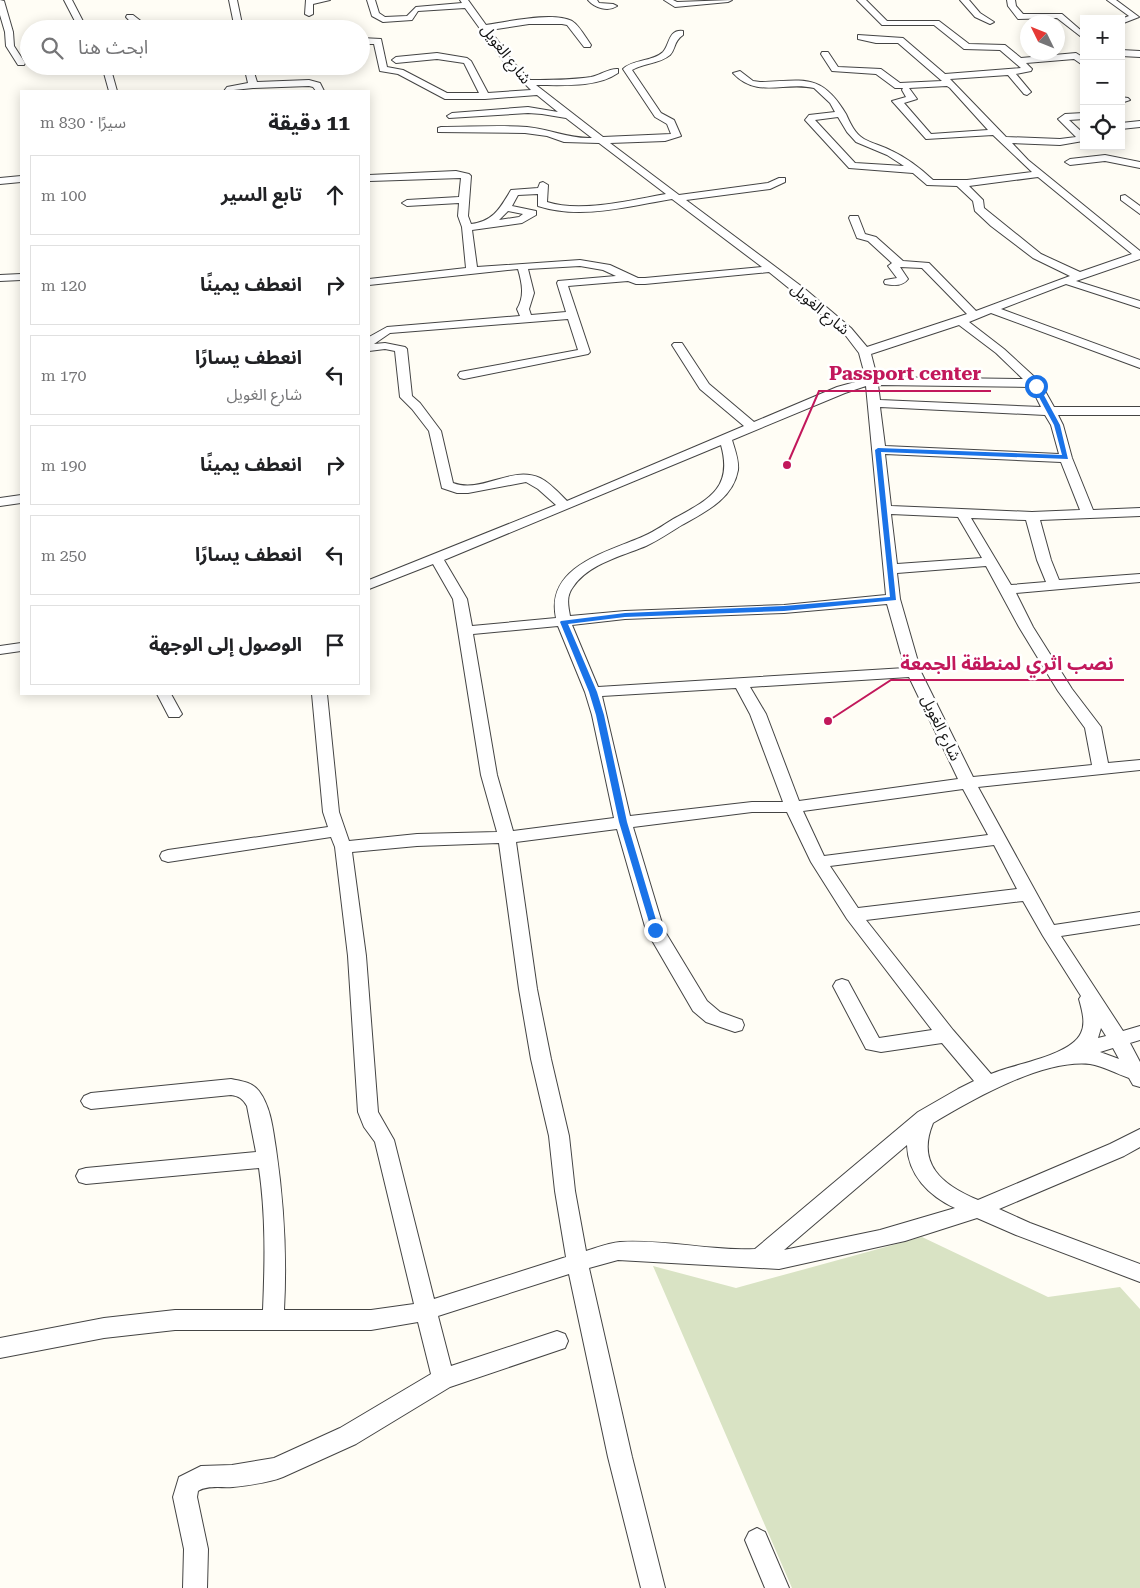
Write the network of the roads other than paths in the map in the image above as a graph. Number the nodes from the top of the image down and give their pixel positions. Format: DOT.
graph roads {
  1 [pos="68,0"];
  2 [pos="233,0"];
  3 [pos="326,0"];
  4 [pos="371,0"];
  5 [pos="592,0"];
  6 [pos="728,0"];
  7 [pos="861,0"];
  8 [pos="964,0"];
  9 [pos="1011,0"];
  10 [pos="1110,0"];
  11 [pos="0,1"];
  12 [pos="697,1"];
  13 [pos="466,3"];
  14 [pos="613,6"];
  15 [pos="674,6"];
  16 [pos="309,14"];
  17 [pos="130,17"];
  18 [pos="78,20"];
  19 [pos="133,20"];
  20 [pos="237,20"];
  21 [pos="1125,20"];
  22 [pos="990,22"];
  23 [pos="486,28"];
  24 [pos="680,33"];
  25 [pos="1080,34"];
  26 [pos="861,37"];
  27 [pos="370,41"];
  28 [pos="587,45"];
  29 [pos="825,54"];
  30 [pos="1125,54"];
  31 [pos="1140,54"];
  32 [pos="1080,56"];
  33 [pos="396,60"];
  34 [pos="20,61"];
  35 [pos="1019,61"];
  36 [pos="615,71"];
  37 [pos="1010,72"];
  38 [pos="737,73"];
  39 [pos="109,75"];
  40 [pos="250,75"];
  41 [pos="947,80"];
  42 [pos="528,83"];
  43 [pos="253,85"];
  44 [pos="114,90"];
  45 [pos="229,90"];
  46 [pos="320,90"];
  47 [pos="906,90"];
  48 [pos="538,92"];
  49 [pos="1027,92"];
  50 [pos="485,96"];
  51 [pos="524,111"];
  52 [pos="841,114"];
  53 [pos="452,116"];
  54 [pos="1080,116"];
  55 [pos="570,118"];
  56 [pos="528,121"];
  57 [pos="1140,124"];
  58 [pos="1125,126"];
  59 [pos="441,130"];
  60 [pos="503,131"];
  61 [pos="995,132"];
  62 [pos="1080,136"];
  63 [pos="560,137"];
  64 [pos="1080,139"];
  65 [pos="599,140"];
  66 [pos="1002,140"];
  67 [pos="1070,162"];
  68 [pos="1140,165"];
  69 [pos="915,170"];
  70 [pos="1042,174"];
  71 [pos="370,178"];
  72 [pos="20,179"];
  73 [pos="782,180"];
  74 [pos="0,181"];
  75 [pos="961,184"];
  76 [pos="675,197"];
  77 [pos="1125,198"];
  78 [pos="464,200"];
  79 [pos="407,203"];
  80 [pos="547,206"];
  81 [pos="506,208"];
  82 [pos="1140,211"];
  83 [pos="532,213"];
  84 [pos="854,218"];
  85 [pos="488,225"];
  86 [pos="467,227"];
  87 [pos="1140,255"];
  88 [pos="900,264"];
  89 [pos="522,266"];
  90 [pos="771,269"];
  91 [pos="472,271"];
  92 [pos="1079,276"];
  93 [pos="20,277"];
  94 [pos="0,278"];
  95 [pos="630,278"];
  96 [pos="1066,281"];
  97 [pos="370,282"];
  98 [pos="889,282"];
  99 [pos="1140,305"];
  100 [pos="991,309"];
  101 [pos="573,315"];
  102 [pos="975,316"];
  103 [pos="527,319"];
  104 [pos="961,321"];
  105 [pos="370,341"];
  106 [pos="678,345"];
  107 [pos="370,348"];
  108 [pos="865,352"];
  109 [pos="1140,364"];
  110 [pos="464,375"];
  111 [pos="871,381"];
  112 [pos="1034,383"];
  113 [pos="873,403"];
  114 [pos="1050,411"];
  115 [pos="1140,411"];
  116 [pos="752,427"];
  117 [pos="725,439"];
  118 [pos="878,450"];
  119 [pos="1066,458"];
  120 [pos="20,499"];
  121 [pos="0,502"];
  122 [pos="565,506"];
  123 [pos="884,510"];
  124 [pos="1140,512"];
  125 [pos="962,513"];
  126 [pos="1088,514"];
  127 [pos="1032,516"];
  128 [pos="437,559"];
  129 [pos="990,562"];
  130 [pos="890,569"];
  131 [pos="1140,578"];
  132 [pos="370,585"];
  133 [pos="1055,585"];
  134 [pos="1007,590"];
  135 [pos="893,599"];
  136 [pos="563,622"];
  137 [pos="464,631"];
  138 [pos="20,648"];
  139 [pos="0,650"];
  140 [pos="914,672"];
  141 [pos="740,682"];
  142 [pos="593,692"];
  143 [pos="164,695"];
  144 [pos="319,695"];
  145 [pos="174,714"];
  146 [pos="1140,765"];
  147 [pos="1102,769"];
  148 [pos="968,783"];
  149 [pos="793,807"];
  150 [pos="623,822"];
  151 [pos="506,837"];
  152 [pos="340,839"];
  153 [pos="999,839"];
  154 [pos="168,856"];
  155 [pos="819,862"];
  156 [pos="1030,894"];
  157 [pos="852,915"];
  158 [pos="1140,918"];
  159 [pos="1049,932"];
  160 [pos="842,986"];
  161 [pos="1086,989"];
  162 [pos="735,1025"];
  163 [pos="1140,1033"];
  164 [pos="946,1035"];
  165 [pos="1118,1039"];
  166 [pos="1073,1054"];
  167 [pos="1138,1076"];
  168 [pos="988,1084"];
  169 [pos="91,1101"];
  170 [pos="926,1118"];
  171 [pos="1140,1137"];
  172 [pos="267,1159"];
  173 [pos="86,1176"];
  174 [pos="978,1209"];
  175 [pos="760,1258"];
  176 [pos="577,1262"];
  177 [pos="1140,1273"];
  178 [pos="426,1311"];
  179 [pos="273,1320"];
  180 [pos="557,1342"];
  181 [pos="0,1348"];
  182 [pos="443,1378"];
  183 [pos="757,1540"];
  184 [pos="195,1588"];
  185 [pos="653,1588"];
  186 [pos="776,1588"];
  1 -- 18 [label="street"];
  2 -- 20 [label="street"];
  3 -- 16 [label="street"];
  4 -- 13 [label="street"];
  5 -- 14 [label="street"];
  6 -- 12 [label="street"];
  7 -- 35 [label="street"];
  8 -- 22 [label="street"];
  9 -- 25 [label="street"];
  10 -- 21 [label="street"];
  11 -- 34 [label="street"];
  12 -- 15 [label="street"];
  13 -- 23 [label="street, شارع الغويل"];
  17 -- 19 [label="street"];
  23 -- 28 [label="street"];
  23 -- 42 [label="street, شارع الغويل"];
  24 -- 65 [label="street"];
  26 -- 41 [label="street"];
  27 -- 50 [label="street"];
  29 -- 41 [label="street"];
  30 -- 31 [label="street"];
  32 -- 35 [label="street"];
  33 -- 50 [label="street"];
  35 -- 37 [label="street"];
  36 -- 42 [label="street"];
  37 -- 41 [label="street"];
  37 -- 49 [label="street"];
  38 -- 52 [label="street"];
  39 -- 44 [label="street"];
  40 -- 43 [label="street"];
  41 -- 61 [label="street"];
  42 -- 48 [label="street, شارع الغويل"];
  43 -- 45 [label="street"];
  43 -- 46 [label="street"];
  47 -- 61 [label="street"];
  48 -- 50 [label="street"];
  48 -- 55 [label="street, شارع الغويل"];
  51 -- 53 [label="street"];
  51 -- 55 [label="street"];
  51 -- 56 [label="street"];
  52 -- 69 [label="street"];
  52 -- 69 [label="street"];
  54 -- 62 [label="street"];
  55 -- 65 [label="street, شارع الغويل"];
  56 -- 60 [label="street"];
  56 -- 63 [label="street"];
  57 -- 58 [label="street"];
  59 -- 60 [label="street"];
  60 -- 63 [label="street"];
  61 -- 66 [label="street"];
  63 -- 65 [label="street"];
  64 -- 66 [label="street"];
  65 -- 76 [label="street, شارع الغويل"];
  66 -- 70 [label="street"];
  67 -- 68 [label="street"];
  69 -- 75 [label="street"];
  70 -- 75 [label="street"];
  70 -- 87 [label="street"];
  71 -- 78 [label="street"];
  72 -- 74 [label="street"];
  73 -- 76 [label="street"];
  75 -- 92 [label="street"];
  76 -- 80 [label="street"];
  76 -- 90 [label="street, شارع الغويل"];
  77 -- 82 [label="street"];
  78 -- 79 [label="street"];
  78 -- 86 [label="street"];
  80 -- 81 [label="street"];
  80 -- 83 [label="street"];
  81 -- 83 [label="street"];
  81 -- 85 [label="street"];
  83 -- 85 [label="street"];
  84 -- 88 [label="street"];
  85 -- 86 [label="street"];
  86 -- 91 [label="street"];
  87 -- 92 [label="street"];
  88 -- 98 [label="street"];
  88 -- 102 [label="street"];
  89 -- 91 [label="street"];
  89 -- 95 [label="street"];
  89 -- 103 [label="street"];
  90 -- 95 [label="street"];
  90 -- 108 [label="street, شارع الغويل"];
  91 -- 97 [label="street"];
  92 -- 96 [label="street"];
  93 -- 94 [label="street"];
  95 -- 101 [label="street"];
  96 -- 99 [label="street"];
  96 -- 100 [label="street"];
  100 -- 102 [label="street"];
  100 -- 109 [label="street"];
  101 -- 103 [label="street"];
  101 -- 110 [label="street"];
  102 -- 104 [label="street"];
  103 -- 105 [label="street"];
  104 -- 108 [label="street"];
  104 -- 112 [label="street"];
  106 -- 116 [label="street"];
  107 -- 122 [label="street"];
  108 -- 111 [label="street, شارع الغويل"];
  111 -- 112 [label="street"];
  111 -- 113 [label="street, شارع الغويل"];
  111 -- 116 [label="street"];
  112 -- 114 [label="street"];
  113 -- 114 [label="street"];
  113 -- 118 [label="street, شارع الغويل"];
  114 -- 115 [label="street"];
  114 -- 119 [label="street"];
  116 -- 117 [label="street"];
  117 -- 122 [label="street"];
  117 -- 136 [label="street"];
  118 -- 119 [label="street"];
  118 -- 123 [label="street, شارع الغويل"];
  119 -- 126 [label="street"];
  120 -- 121 [label="street"];
  122 -- 128 [label="street"];
  123 -- 125 [label="street"];
  123 -- 130 [label="street, شارع الغويل"];
  124 -- 126 [label="street"];
  125 -- 127 [label="street"];
  125 -- 129 [label="street"];
  126 -- 127 [label="street"];
  127 -- 133 [label="street"];
  128 -- 132 [label="street"];
  128 -- 137 [label="street"];
  129 -- 130 [label="street"];
  129 -- 134 [label="street"];
  130 -- 135 [label="street, شارع الغويل"];
  131 -- 133 [label="street"];
  133 -- 134 [label="street"];
  134 -- 147 [label="street"];
  135 -- 136 [label="street"];
  135 -- 140 [label="street, شارع الغويل"];
  136 -- 137 [label="street"];
  136 -- 142 [label="street"];
  137 -- 151 [label="street"];
  138 -- 139 [label="street"];
  140 -- 141 [label="street"];
  140 -- 148 [label="street, شارع الغويل"];
  141 -- 142 [label="street"];
  141 -- 149 [label="street"];
  142 -- 150 [label="street"];
  143 -- 145 [label="street"];
  144 -- 152 [label="street"];
  146 -- 147 [label="street, شارع الغويل"];
  147 -- 148 [label="street, شارع الغويل"];
  148 -- 149 [label="street"];
  148 -- 153 [label="street"];
  149 -- 150 [label="street"];
  149 -- 155 [label="street"];
  150 -- 151 [label="street"];
  150 -- 162 [label="street"];
  151 -- 152 [label="street"];
  151 -- 176 [label="street"];
  152 -- 154 [label="street"];
  152 -- 178 [label="street"];
  153 -- 155 [label="street"];
  153 -- 156 [label="street"];
  155 -- 157 [label="street"];
  156 -- 157 [label="street"];
  156 -- 159 [label="street"];
  157 -- 164 [label="street"];
  158 -- 159 [label="street"];
  159 -- 161 [label="street"];
  160 -- 164 [label="street"];
  161 -- 165 [label="street"];
  161 -- 166 [label="street"];
  163 -- 165 [label="street"];
  164 -- 168 [label="street"];
  165 -- 166 [label="street"];
  165 -- 167 [label="street"];
  166 -- 167 [label="street"];
  166 -- 168 [label="street"];
  168 -- 170 [label="street"];
  169 -- 172 [label="street"];
  170 -- 174 [label="street"];
  170 -- 175 [label="street"];
  171 -- 174 [label="street"];
  172 -- 173 [label="street"];
  172 -- 179 [label="street"];
  174 -- 175 [label="street"];
  174 -- 177 [label="street"];
  175 -- 176 [label="street"];
  176 -- 178 [label="street"];
  176 -- 185 [label="street"];
  178 -- 179 [label="street"];
  178 -- 182 [label="street"];
  179 -- 181 [label="street"];
  180 -- 182 [label="street"];
  182 -- 184 [label="street"];
  183 -- 186 [label="street"];
}
